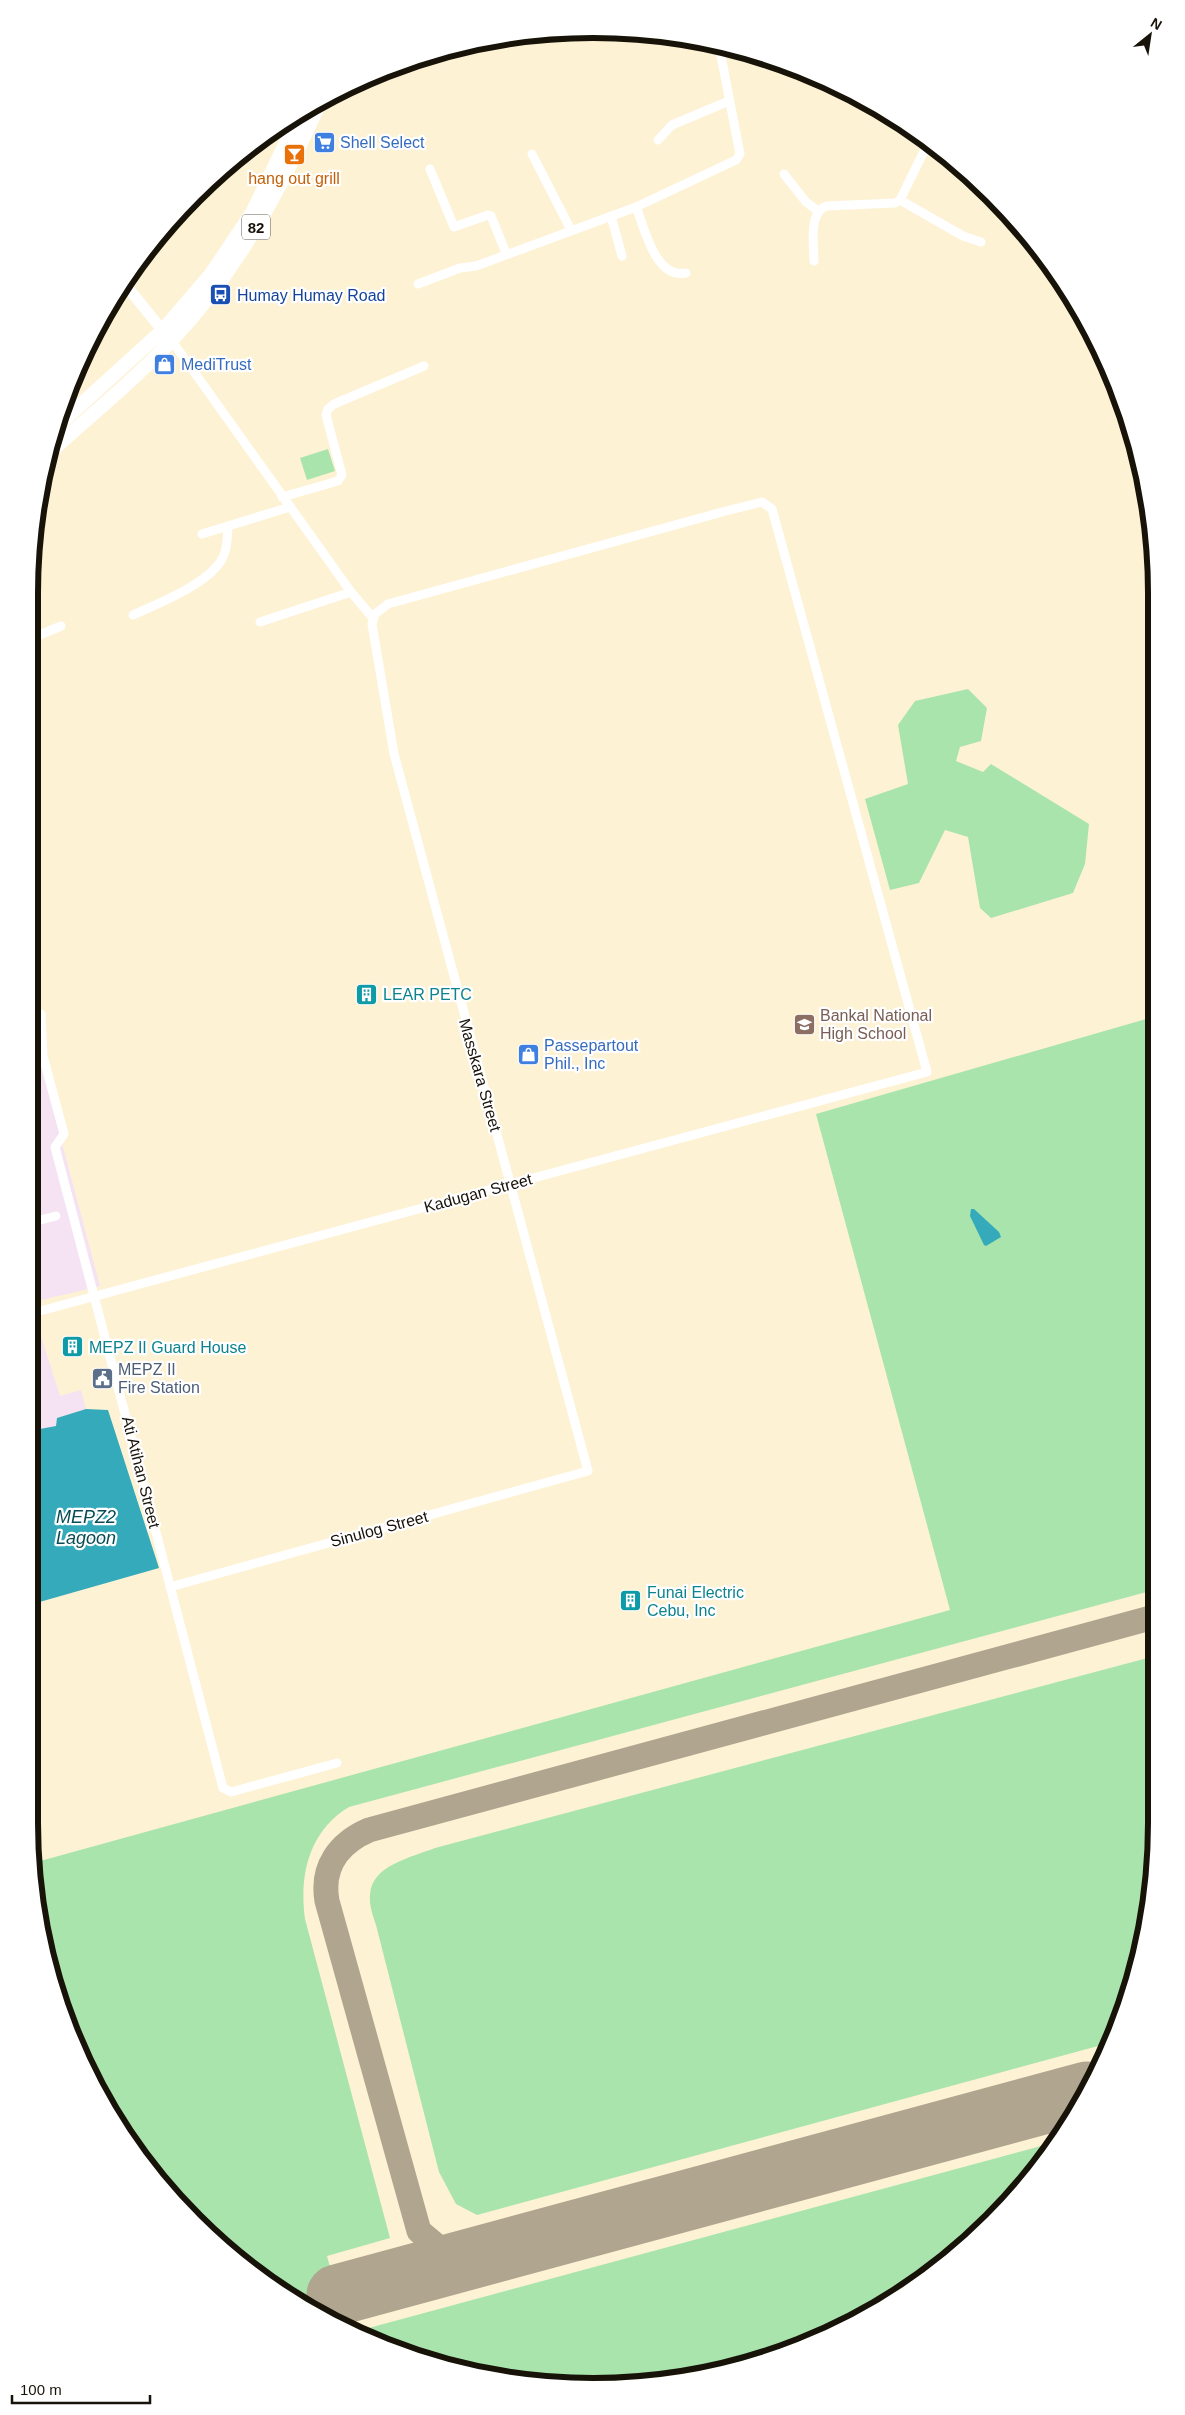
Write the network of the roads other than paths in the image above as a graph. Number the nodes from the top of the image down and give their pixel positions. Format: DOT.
graph roads {
  1 [pos="722,53"];
  2 [pos="729,101"];
  3 [pos="316,112"];
  4 [pos="294,125"];
  5 [pos="658,140"];
  6 [pos="925,149"];
  7 [pos="532,154"];
  8 [pos="430,169"];
  9 [pos="784,174"];
  10 [pos="900,200"];
  11 [pos="636,207"];
  12 [pos="818,211"];
  13 [pos="611,216"];
  14 [pos="571,230"];
  15 [pos="981,242"];
  16 [pos="506,253"];
  17 [pos="622,256"];
  18 [pos="814,261"];
  19 [pos="686,274"];
  20 [pos="418,284"];
  21 [pos="128,288"];
  22 [pos="167,336"];
  23 [pos="424,366"];
  24 [pos="65,421"];
  25 [pos="57,445"];
  26 [pos="282,497"];
  27 [pos="290,507"];
  28 [pos="228,526"];
  29 [pos="202,534"];
  30 [pos="351,592"];
  31 [pos="134,614"];
  32 [pos="373,618"];
  33 [pos="260,622"];
  34 [pos="61,626"];
  35 [pos="38,636"];
  36 [pos="41,1014"];
  37 [pos="511,1184"];
  38 [pos="56,1216"];
  39 [pos="38,1221"];
  40 [pos="96,1297"];
  41 [pos="38,1312"];
  42 [pos="588,1471"];
  43 [pos="170,1587"];
  44 [pos="336,1763"];
  1 -- 2 [label="street"];
  2 -- 5 [label="street"];
  2 -- 11 [label="street"];
  3 -- 22 [label="main road, 82"];
  4 -- 22 [label="main road, 82"];
  6 -- 10 [label="street"];
  7 -- 14 [label="street"];
  8 -- 16 [label="street"];
  9 -- 12 [label="street"];
  10 -- 12 [label="street"];
  10 -- 15 [label="street"];
  11 -- 13 [label="street"];
  11 -- 19 [label="street"];
  12 -- 18 [label="street"];
  13 -- 14 [label="street"];
  13 -- 17 [label="street"];
  14 -- 16 [label="street"];
  16 -- 20 [label="street"];
  21 -- 22 [label="street"];
  22 -- 24 [label="main road, 82"];
  22 -- 25 [label="main road, 82"];
  22 -- 26 [label="street"];
  23 -- 26 [label="street"];
  26 -- 27 [label="street"];
  27 -- 28 [label="street"];
  27 -- 30 [label="street"];
  28 -- 29 [label="street"];
  28 -- 31 [label="street"];
  30 -- 32 [label="street"];
  30 -- 33 [label="street"];
  32 -- 37 [label="street, Masskara Street"];
  32 -- 37 [label="street, Kadugan Street"];
  34 -- 35 [label="street"];
  36 -- 40 [label="street, Ati Atihan Street"];
  37 -- 40 [label="street, Kadugan Street"];
  37 -- 42 [label="street, Masskara Street"];
  38 -- 39 [label="street"];
  40 -- 41 [label="street, Kadugan Street"];
  40 -- 43 [label="street, Ati Atihan Street"];
  42 -- 43 [label="street, Sinulog Street"];
  43 -- 44 [label="street, Ati Atihan Street"];
}
